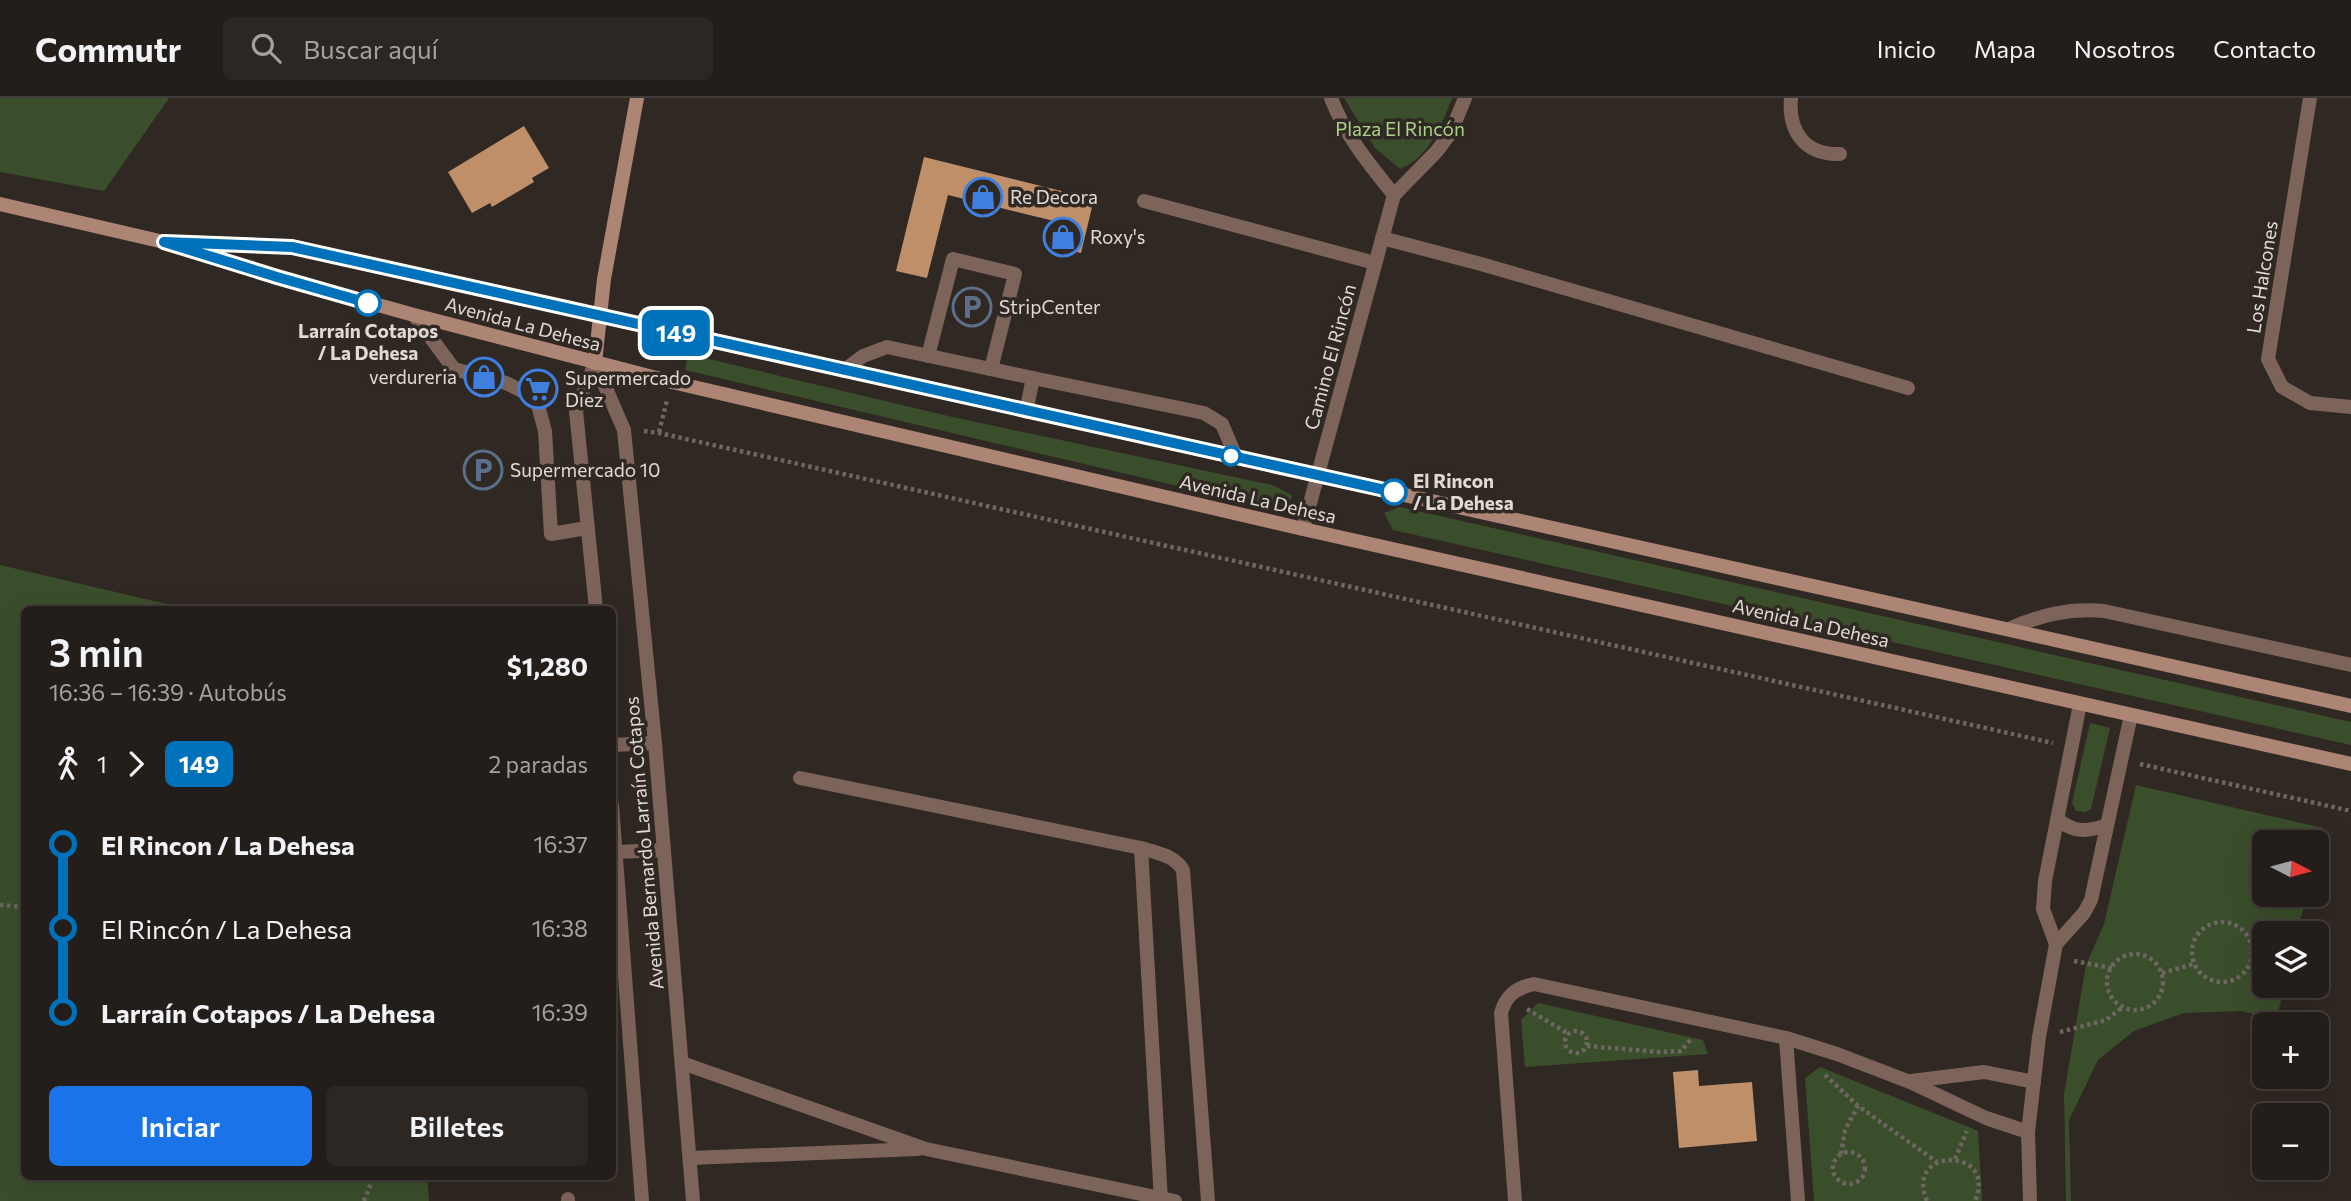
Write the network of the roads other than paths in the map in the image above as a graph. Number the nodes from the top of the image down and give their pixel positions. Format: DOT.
graph roads {
  1 [pos="637,98"];
  2 [pos="1331,98"];
  3 [pos="1465,98"];
  4 [pos="1791,98"];
  5 [pos="2310,98"];
  6 [pos="1840,154"];
  7 [pos="1394,195"];
  8 [pos="1144,201"];
  9 [pos="0,204"];
  10 [pos="1382,238"];
  11 [pos="164,242"];
  12 [pos="1375,264"];
  13 [pos="414,315"];
  14 [pos="600,315"];
  15 [pos="928,356"];
  16 [pos="595,363"];
  17 [pos="991,369"];
  18 [pos="843,371"];
  19 [pos="1033,378"];
  20 [pos="1908,388"];
  21 [pos="2351,407"];
  22 [pos="1026,412"];
  23 [pos="1236,457"];
  24 [pos="1318,475"];
  25 [pos="587,528"];
  26 [pos="1303,529"];
  27 [pos="596,606"];
  28 [pos="2009,629"];
  29 [pos="2351,665"];
  30 [pos="2080,704"];
  31 [pos="2351,706"];
  32 [pos="2131,715"];
  33 [pos="655,743"];
  34 [pos="616,745"];
  35 [pos="2351,764"];
  36 [pos="800,778"];
  37 [pos="2057,819"];
  38 [pos="2107,825"];
  39 [pos="1141,848"];
  40 [pos="664,850"];
  41 [pos="616,852"];
  42 [pos="2055,951"];
  43 [pos="1786,1038"];
  44 [pos="682,1063"];
  45 [pos="1910,1082"];
  46 [pos="2034,1082"];
  47 [pos="2028,1132"];
  48 [pos="926,1149"];
  49 [pos="690,1158"];
  50 [pos="1166,1200"];
  51 [pos="642,1201"];
  52 [pos="693,1201"];
  53 [pos="1208,1201"];
  54 [pos="1515,1201"];
  55 [pos="1798,1201"];
  56 [pos="2030,1201"];
  1 -- 14 [label="street, Avenida Bernardo Larraín Cotapos"];
  2 -- 7 [label="street"];
  3 -- 7 [label="street, Camino El Rincón"];
  4 -- 6 [label="street"];
  5 -- 21 [label="street, Los Halcones"];
  7 -- 10 [label="street, Camino El Rincón"];
  8 -- 12 [label="street"];
  9 -- 11 [label="street, Avenida La Dehesa"];
  10 -- 12 [label="street, Camino El Rincón"];
  10 -- 20 [label="street"];
  11 -- 13 [label="street, Avenida La Dehesa"];
  11 -- 14 [label="street, Avenida La Dehesa"];
  12 -- 24 [label="street, Camino El Rincón"];
  13 -- 16 [label="street, Avenida La Dehesa"];
  13 -- 25 [label="street"];
  14 -- 16 [label="street, Avenida Bernardo Larraín Cotapos"];
  14 -- 18 [label="street, Avenida La Dehesa"];
  15 -- 17 [label="street"];
  15 -- 17 [label="street"];
  15 -- 18 [label="street"];
  16 -- 25 [label="street, Avenida Bernardo Larraín Cotapos"];
  16 -- 26 [label="street, Avenida La Dehesa"];
  16 -- 33 [label="street, Avenida Bernardo Larraín Cotapos"];
  17 -- 19 [label="street"];
  18 -- 22 [label="street, Avenida La Dehesa"];
  19 -- 22 [label="street"];
  19 -- 23 [label="street"];
  22 -- 23 [label="street, Avenida La Dehesa"];
  23 -- 24 [label="street, Avenida La Dehesa"];
  24 -- 26 [label="street, Camino El Rincón"];
  24 -- 28 [label="street, Avenida La Dehesa"];
  25 -- 27 [label="street, Avenida Bernardo Larraín Cotapos"];
  26 -- 30 [label="street, Avenida La Dehesa"];
  28 -- 29 [label="street"];
  28 -- 31 [label="street, Avenida La Dehesa"];
  30 -- 32 [label="street, Avenida La Dehesa"];
  30 -- 37 [label="street"];
  32 -- 35 [label="street, Avenida La Dehesa"];
  32 -- 38 [label="street"];
  33 -- 34 [label="street"];
  33 -- 40 [label="street, Avenida Bernardo Larraín Cotapos"];
  36 -- 39 [label="street"];
  37 -- 38 [label="street"];
  37 -- 42 [label="street"];
  38 -- 42 [label="street"];
  39 -- 50 [label="street"];
  39 -- 53 [label="street"];
  40 -- 41 [label="street"];
  40 -- 44 [label="street, Avenida Bernardo Larraín Cotapos"];
  41 -- 51 [label="street, Avenida Bernardo Larraín Cotapos"];
  42 -- 46 [label="street"];
  43 -- 45 [label="street"];
  43 -- 54 [label="street"];
  43 -- 55 [label="street"];
  44 -- 48 [label="street"];
  44 -- 49 [label="street, Avenida Bernardo Larraín Cotapos"];
  45 -- 46 [label="street"];
  45 -- 47 [label="street"];
  46 -- 47 [label="street"];
  47 -- 56 [label="street"];
  48 -- 49 [label="street"];
  48 -- 50 [label="street"];
  49 -- 52 [label="street, Avenida Bernardo Larraín Cotapos"];
}
